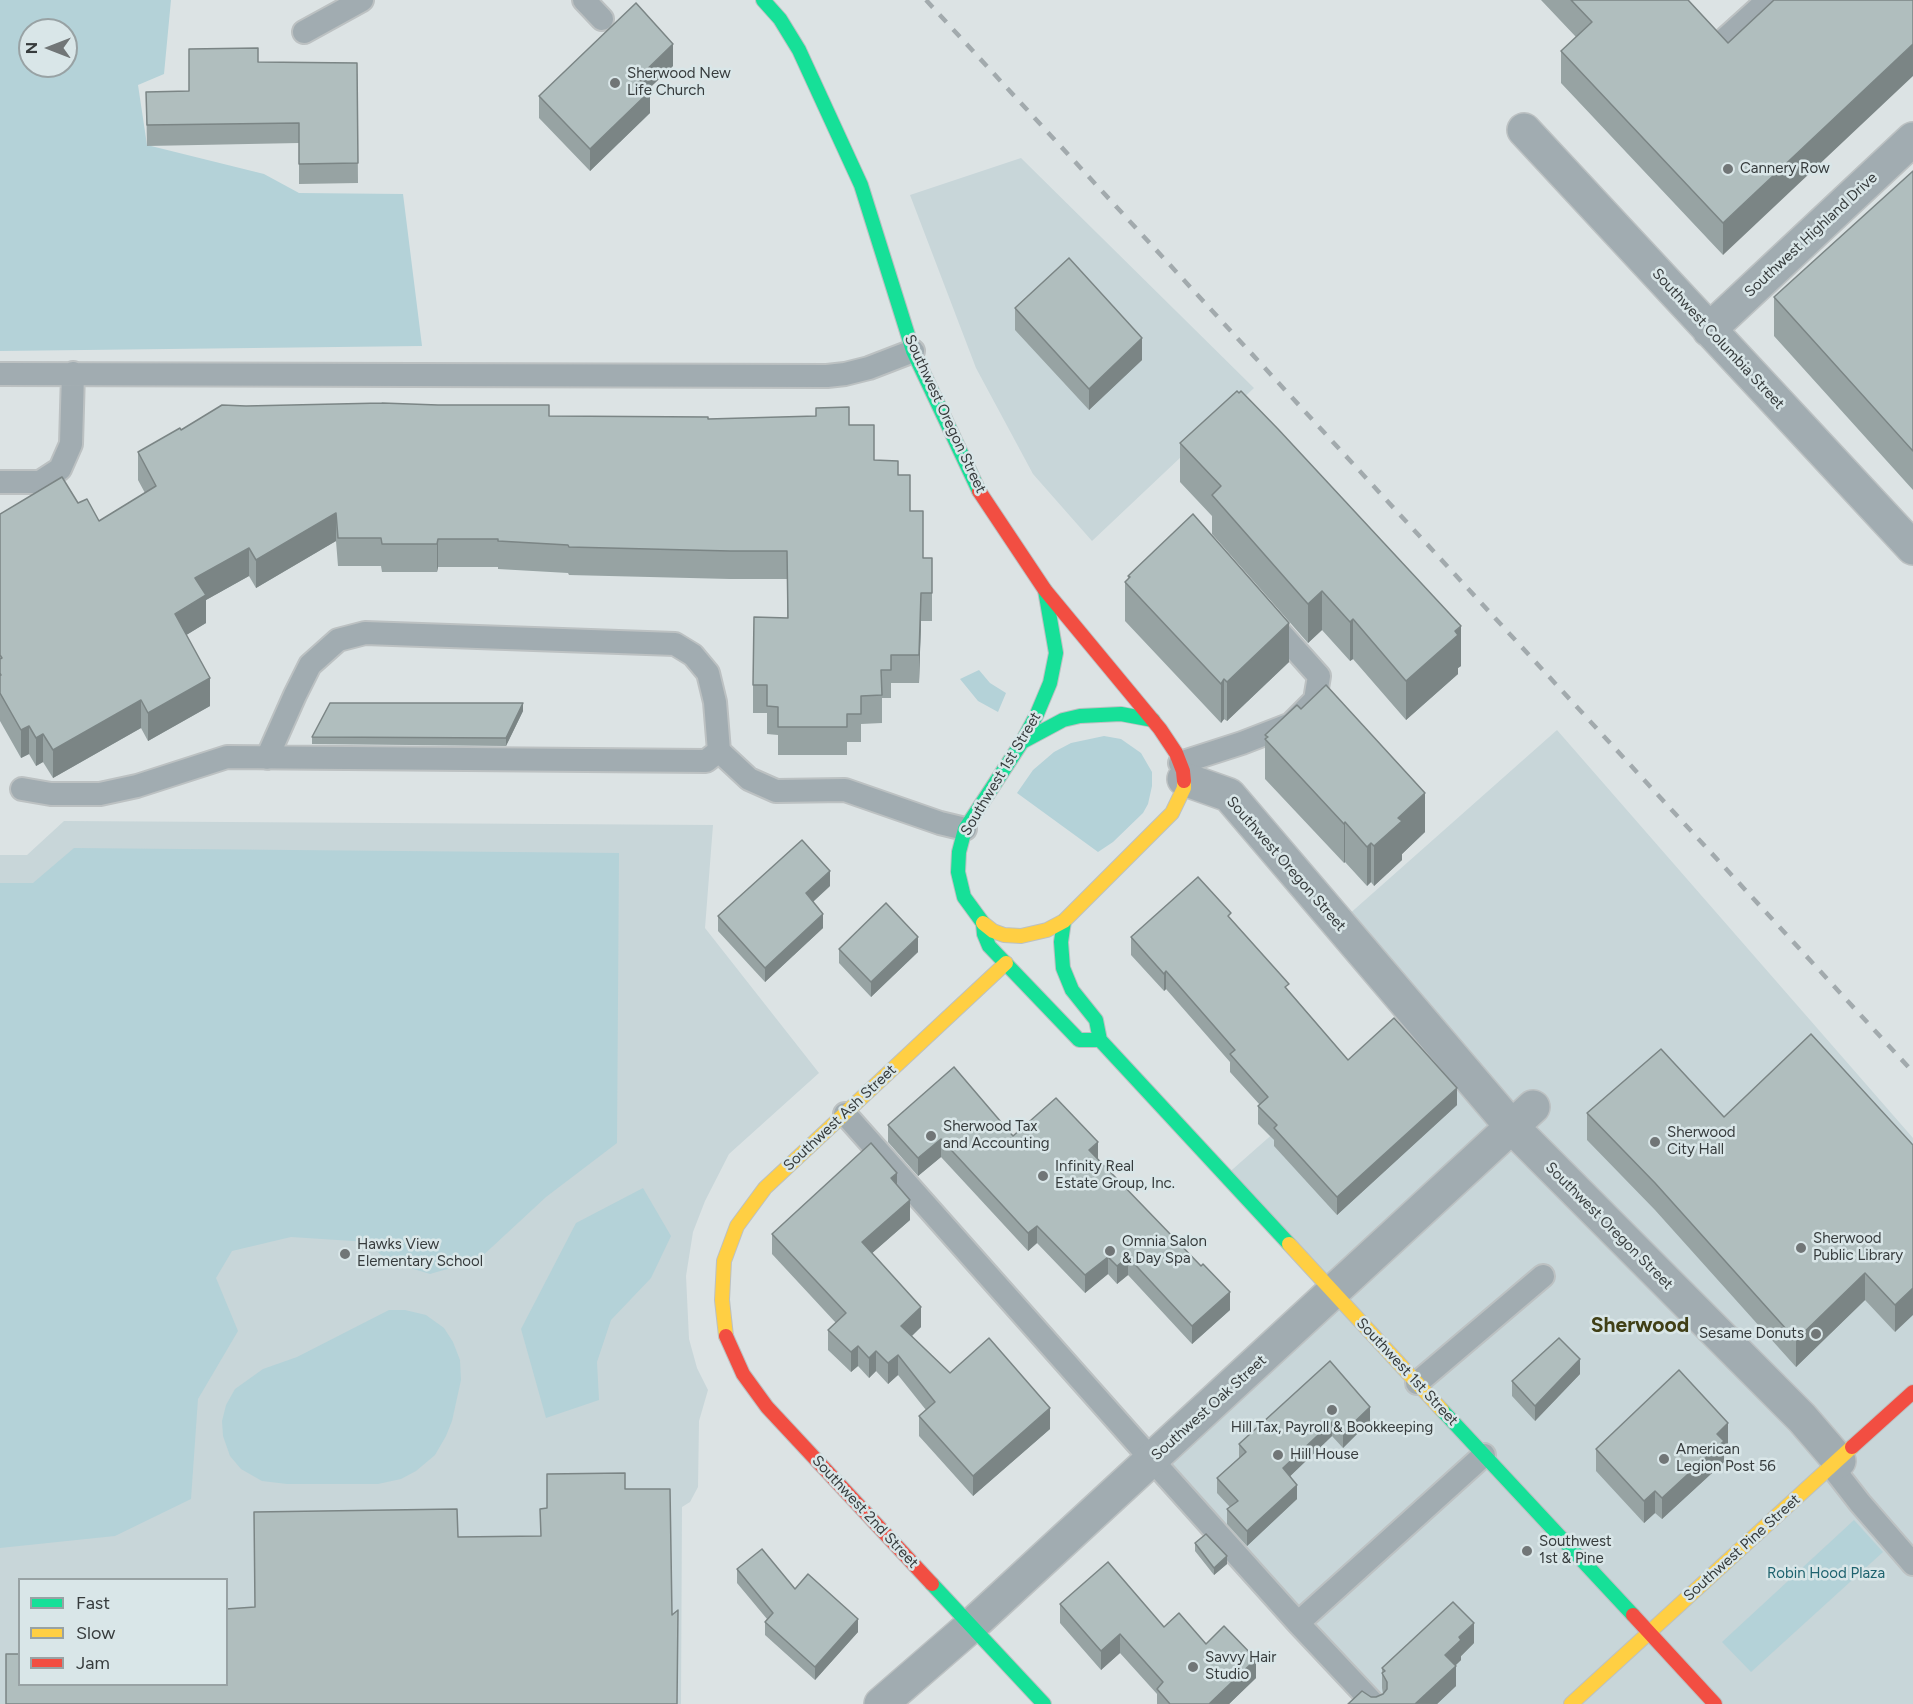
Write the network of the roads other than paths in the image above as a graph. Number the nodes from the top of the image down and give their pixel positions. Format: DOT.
graph roads {
  1 [pos="362,0"];
  2 [pos="584,0"];
  3 [pos="763,0"];
  4 [pos="1768,0"];
  5 [pos="602,19"];
  6 [pos="304,33"];
  7 [pos="1725,39"];
  8 [pos="1524,130"];
  9 [pos="1913,139"];
  10 [pos="1709,330"];
  11 [pos="913,351"];
  12 [pos="0,374"];
  13 [pos="73,374"];
  14 [pos="0,482"];
  15 [pos="1913,548"];
  16 [pos="1045,590"];
  17 [pos="1257,606"];
  18 [pos="1153,720"];
  19 [pos="1022,742"];
  20 [pos="719,751"];
  21 [pos="267,758"];
  22 [pos="1182,771"];
  23 [pos="22,789"];
  24 [pos="965,829"];
  25 [pos="1064,921"];
  26 [pos="983,923"];
  27 [pos="1006,963"];
  28 [pos="1100,1040"];
  29 [pos="845,1114"];
  30 [pos="1523,1117"];
  31 [pos="1542,1276"];
  32 [pos="1334,1293"];
  33 [pos="722,1300"];
  34 [pos="1417,1383"];
  35 [pos="1913,1392"];
  36 [pos="1484,1455"];
  37 [pos="1152,1460"];
  38 [pos="1836,1464"];
  39 [pos="1913,1564"];
  40 [pos="1298,1623"];
  41 [pos="971,1626"];
  42 [pos="1648,1633"];
  43 [pos="881,1704"];
  44 [pos="1044,1704"];
  45 [pos="1374,1704"];
  46 [pos="1571,1704"];
  47 [pos="1715,1704"];
  1 -- 6 [label="lane"];
  2 -- 5 [label="lane"];
  3 -- 11 [label="main road, Southwest Oregon Street"];
  4 -- 7 [label="lane"];
  8 -- 10 [label="street, Southwest Columbia Street"];
  9 -- 10 [label="street, Southwest Highland Drive"];
  10 -- 15 [label="street, Southwest Columbia Street"];
  11 -- 13 [label="lane"];
  11 -- 16 [label="main road, Southwest Oregon Street"];
  12 -- 13 [label="lane"];
  13 -- 14 [label="lane"];
  16 -- 18 [label="main road, Southwest Oregon Street"];
  16 -- 19 [label="main road, Southwest 1st Street"];
  17 -- 22 [label="lane"];
  18 -- 19 [label="main road"];
  18 -- 22 [label="main road, Southwest Oregon Street"];
  19 -- 24 [label="main road, Southwest 1st Street"];
  20 -- 21 [label="lane"];
  20 -- 21 [label="lane"];
  20 -- 24 [label="lane"];
  21 -- 23 [label="lane"];
  22 -- 25 [label="main road"];
  22 -- 30 [label="street, Southwest Oregon Street"];
  24 -- 26 [label="main road, Southwest 1st Street"];
  25 -- 26 [label="main road"];
  25 -- 28 [label="main road, Southwest 1st Street"];
  26 -- 27 [label="main road, Southwest 1st Street"];
  27 -- 28 [label="main road, Southwest 1st Street"];
  27 -- 29 [label="main road, Southwest Ash Street"];
  28 -- 32 [label="main road, Southwest 1st Street"];
  29 -- 33 [label="main road, Southwest Ash Street"];
  29 -- 37 [label="lane"];
  30 -- 32 [label="street, Southwest Oak Street"];
  30 -- 38 [label="street, Southwest Oregon Street"];
  31 -- 34 [label="lane"];
  32 -- 34 [label="main road, Southwest 1st Street"];
  32 -- 37 [label="street, Southwest Oak Street"];
  33 -- 41 [label="main road, Southwest 2nd Street"];
  34 -- 36 [label="main road, Southwest 1st Street"];
  35 -- 38 [label="main road, Southwest Pine Street"];
  36 -- 40 [label="lane"];
  36 -- 42 [label="main road, Southwest 1st Street"];
  37 -- 40 [label="lane"];
  37 -- 41 [label="street, Southwest Oak Street"];
  38 -- 39 [label="lane"];
  38 -- 42 [label="main road, Southwest Pine Street"];
  40 -- 45 [label="lane"];
  41 -- 43 [label="street, Southwest Oak Street"];
  41 -- 44 [label="main road, Southwest 2nd Street"];
  42 -- 46 [label="main road, Southwest Pine Street"];
  42 -- 47 [label="main road, Southwest 1st Street"];
}
